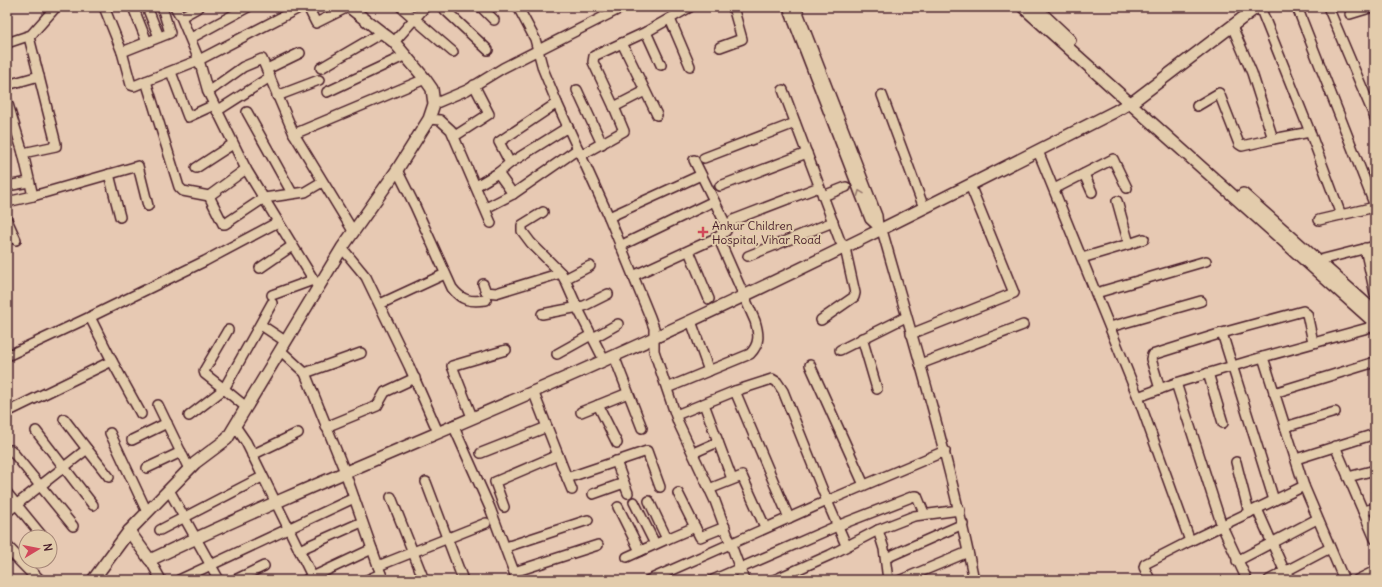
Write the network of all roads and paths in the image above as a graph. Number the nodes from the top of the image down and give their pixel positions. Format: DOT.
graph roads {
  1 [pos="56,7"];
  2 [pos="104,7"];
  3 [pos="133,7"];
  4 [pos="147,7"];
  5 [pos="162,7"];
  6 [pos="175,7"];
  7 [pos="199,7"];
  8 [pos="248,7"];
  9 [pos="301,7"];
  10 [pos="308,7"];
  11 [pos="348,7"];
  12 [pos="401,7"];
  13 [pos="425,7"];
  14 [pos="442,7"];
  15 [pos="481,7"];
  16 [pos="518,7"];
  17 [pos="623,7"];
  18 [pos="690,7"];
  19 [pos="733,7"];
  20 [pos="788,7"];
  21 [pos="796,7"];
  22 [pos="1023,7"];
  23 [pos="1035,7"];
  24 [pos="1257,7"];
  25 [pos="1260,7"];
  26 [pos="1298,7"];
  27 [pos="1328,7"];
  28 [pos="1373,7"];
  29 [pos="1350,14"];
  30 [pos="180,17"];
  31 [pos="414,19"];
  32 [pos="670,19"];
  33 [pos="494,20"];
  34 [pos="1232,26"];
  35 [pos="646,32"];
  36 [pos="381,33"];
  37 [pos="29,37"];
  38 [pos="159,37"];
  39 [pos="191,38"];
  40 [pos="147,42"];
  41 [pos="394,42"];
  42 [pos="7,43"];
  43 [pos="622,43"];
  44 [pos="720,47"];
  45 [pos="488,50"];
  46 [pos="539,51"];
  47 [pos="122,52"];
  48 [pos="453,52"];
  49 [pos="300,53"];
  50 [pos="406,55"];
  51 [pos="199,60"];
  52 [pos="661,65"];
  53 [pos="690,66"];
  54 [pos="320,68"];
  55 [pos="171,72"];
  56 [pos="268,73"];
  57 [pos="39,76"];
  58 [pos="425,79"];
  59 [pos="319,80"];
  60 [pos="146,81"];
  61 [pos="7,85"];
  62 [pos="474,85"];
  63 [pos="576,90"];
  64 [pos="783,90"];
  65 [pos="645,91"];
  66 [pos="208,92"];
  67 [pos="328,92"];
  68 [pos="882,95"];
  69 [pos="277,96"];
  70 [pos="7,101"];
  71 [pos="1132,102"];
  72 [pos="557,103"];
  73 [pos="434,104"];
  74 [pos="1197,106"];
  75 [pos="614,107"];
  76 [pos="215,108"];
  77 [pos="8,112"];
  78 [pos="247,112"];
  79 [pos="657,115"];
  80 [pos="1375,118"];
  81 [pos="429,119"];
  82 [pos="795,123"];
  83 [pos="568,127"];
  84 [pos="1310,132"];
  85 [pos="294,134"];
  86 [pos="458,134"];
  87 [pos="1273,139"];
  88 [pos="233,144"];
  89 [pos="602,144"];
  90 [pos="1038,151"];
  91 [pos="580,152"];
  92 [pos="23,153"];
  93 [pos="807,153"];
  94 [pos="704,158"];
  95 [pos="694,160"];
  96 [pos="510,163"];
  97 [pos="196,168"];
  98 [pos="246,169"];
  99 [pos="397,170"];
  100 [pos="498,173"];
  101 [pos="109,174"];
  102 [pos="1084,174"];
  103 [pos="701,175"];
  104 [pos="29,182"];
  105 [pos="322,182"];
  106 [pos="970,185"];
  107 [pos="7,186"];
  108 [pos="476,186"];
  109 [pos="720,186"];
  110 [pos="819,187"];
  111 [pos="846,187"];
  112 [pos="1127,188"];
  113 [pos="1054,189"];
  114 [pos="1092,192"];
  115 [pos="292,193"];
  116 [pos="513,194"];
  117 [pos="33,196"];
  118 [pos="209,196"];
  119 [pos="823,196"];
  120 [pos="264,198"];
  121 [pos="714,201"];
  122 [pos="1117,201"];
  123 [pos="7,202"];
  124 [pos="148,206"];
  125 [pos="1375,206"];
  126 [pos="486,208"];
  127 [pos="924,208"];
  128 [pos="544,212"];
  129 [pos="1341,215"];
  130 [pos="120,217"];
  131 [pos="609,218"];
  132 [pos="7,220"];
  133 [pos="733,220"];
  134 [pos="1319,220"];
  135 [pos="278,222"];
  136 [pos="833,222"];
  137 [pos="491,223"];
  138 [pos="880,228"];
  139 [pos="353,231"];
  140 [pos="718,237"];
  141 [pos="16,240"];
  142 [pos="1144,240"];
  143 [pos="1129,244"];
  144 [pos="292,246"];
  145 [pos="620,246"];
  146 [pos="1375,246"];
  147 [pos="342,248"];
  148 [pos="845,248"];
  149 [pos="1365,248"];
  150 [pos="689,250"];
  151 [pos="748,256"];
  152 [pos="1082,258"];
  153 [pos="1206,261"];
  154 [pos="1313,262"];
  155 [pos="590,266"];
  156 [pos="260,268"];
  157 [pos="445,274"];
  158 [pos="563,276"];
  159 [pos="633,276"];
  160 [pos="316,284"];
  161 [pos="483,284"];
  162 [pos="1096,293"];
  163 [pos="608,294"];
  164 [pos="1375,294"];
  165 [pos="743,297"];
  166 [pos="709,299"];
  167 [pos="486,300"];
  168 [pos="1201,301"];
  169 [pos="380,304"];
  170 [pos="577,307"];
  171 [pos="1375,312"];
  172 [pos="542,314"];
  173 [pos="90,317"];
  174 [pos="906,317"];
  175 [pos="821,320"];
  176 [pos="691,321"];
  177 [pos="618,324"];
  178 [pos="1375,324"];
  179 [pos="1023,325"];
  180 [pos="261,326"];
  181 [pos="1110,327"];
  182 [pos="228,330"];
  183 [pos="1222,333"];
  184 [pos="912,334"];
  185 [pos="592,336"];
  186 [pos="655,337"];
  187 [pos="862,338"];
  188 [pos="1313,342"];
  189 [pos="283,345"];
  190 [pos="506,350"];
  191 [pos="840,350"];
  192 [pos="361,353"];
  193 [pos="557,354"];
  194 [pos="7,356"];
  195 [pos="1263,357"];
  196 [pos="609,358"];
  197 [pos="112,361"];
  198 [pos="1375,362"];
  199 [pos="920,364"];
  200 [pos="810,365"];
  201 [pos="1233,366"];
  202 [pos="709,371"];
  203 [pos="305,373"];
  204 [pos="1208,373"];
  205 [pos="415,378"];
  206 [pos="1176,383"];
  207 [pos="667,388"];
  208 [pos="224,389"];
  209 [pos="877,389"];
  210 [pos="1160,389"];
  211 [pos="533,391"];
  212 [pos="735,391"];
  213 [pos="628,393"];
  214 [pos="1274,394"];
  215 [pos="1138,397"];
  216 [pos="704,404"];
  217 [pos="158,405"];
  218 [pos="598,405"];
  219 [pos="246,407"];
  220 [pos="7,412"];
  221 [pos="581,412"];
  222 [pos="1335,412"];
  223 [pos="141,414"];
  224 [pos="676,415"];
  225 [pos="189,416"];
  226 [pos="472,417"];
  227 [pos="64,419"];
  228 [pos="167,423"];
  229 [pos="1223,423"];
  230 [pos="235,426"];
  231 [pos="453,426"];
  232 [pos="326,427"];
  233 [pos="547,427"];
  234 [pos="1285,427"];
  235 [pos="642,428"];
  236 [pos="36,431"];
  237 [pos="438,432"];
  238 [pos="110,433"];
  239 [pos="298,433"];
  240 [pos="1375,434"];
  241 [pos="132,440"];
  242 [pos="718,442"];
  243 [pos="617,443"];
  244 [pos="1335,446"];
  245 [pos="87,449"];
  246 [pos="11,450"];
  247 [pos="945,451"];
  248 [pos="181,452"];
  249 [pos="481,453"];
  250 [pos="693,453"];
  251 [pos="252,454"];
  252 [pos="558,455"];
  253 [pos="1296,459"];
  254 [pos="616,461"];
  255 [pos="1236,462"];
  256 [pos="64,468"];
  257 [pos="147,468"];
  258 [pos="189,469"];
  259 [pos="1375,470"];
  260 [pos="346,472"];
  261 [pos="109,477"];
  262 [pos="262,477"];
  263 [pos="1348,477"];
  264 [pos="567,478"];
  265 [pos="732,479"];
  266 [pos="426,482"];
  267 [pos="624,483"];
  268 [pos="864,485"];
  269 [pos="40,486"];
  270 [pos="1304,486"];
  271 [pos="660,487"];
  272 [pos="709,488"];
  273 [pos="169,490"];
  274 [pos="572,490"];
  275 [pos="7,493"];
  276 [pos="628,493"];
  277 [pos="678,493"];
  278 [pos="593,494"];
  279 [pos="391,497"];
  280 [pos="354,498"];
  281 [pos="1274,500"];
  282 [pos="649,501"];
  283 [pos="827,501"];
  284 [pos="274,502"];
  285 [pos="634,502"];
  286 [pos="16,504"];
  287 [pos="93,505"];
  288 [pos="504,507"];
  289 [pos="618,507"];
  290 [pos="1375,508"];
  291 [pos="960,510"];
  292 [pos="1253,511"];
  293 [pos="1363,511"];
  294 [pos="7,512"];
  295 [pos="147,512"];
  296 [pos="924,513"];
  297 [pos="184,517"];
  298 [pos="789,518"];
  299 [pos="1317,519"];
  300 [pos="588,520"];
  301 [pos="362,522"];
  302 [pos="486,523"];
  303 [pos="963,524"];
  304 [pos="73,526"];
  305 [pos="837,526"];
  306 [pos="1222,526"];
  307 [pos="695,527"];
  308 [pos="725,527"];
  309 [pos="765,527"];
  310 [pos="36,529"];
  311 [pos="288,529"];
  312 [pos="160,530"];
  313 [pos="878,530"];
  314 [pos="129,531"];
  315 [pos="196,538"];
  316 [pos="448,538"];
  317 [pos="667,539"];
  318 [pos="1375,539"];
  319 [pos="1190,541"];
  320 [pos="1271,543"];
  321 [pos="655,544"];
  322 [pos="598,545"];
  323 [pos="730,545"];
  324 [pos="846,546"];
  325 [pos="7,547"];
  326 [pos="506,547"];
  327 [pos="1330,548"];
  328 [pos="372,549"];
  329 [pos="299,550"];
  330 [pos="640,551"];
  331 [pos="413,552"];
  332 [pos="968,552"];
  333 [pos="627,557"];
  334 [pos="886,558"];
  335 [pos="150,560"];
  336 [pos="1237,561"];
  337 [pos="210,564"];
  338 [pos="264,566"];
  339 [pos="739,569"];
  340 [pos="1284,570"];
  341 [pos="1375,571"];
  342 [pos="381,573"];
  343 [pos="515,576"];
  344 [pos="311,579"];
  345 [pos="39,580"];
  346 [pos="94,580"];
  347 [pos="161,580"];
  348 [pos="179,580"];
  349 [pos="219,580"];
  350 [pos="235,580"];
  351 [pos="367,580"];
  352 [pos="424,580"];
  353 [pos="464,580"];
  354 [pos="649,580"];
  355 [pos="713,580"];
  356 [pos="744,580"];
  357 [pos="774,580"];
  358 [pos="888,580"];
  359 [pos="901,580"];
  360 [pos="974,580"];
  361 [pos="1150,580"];
  362 [pos="1247,580"];
  363 [pos="1269,580"];
  364 [pos="1292,580"];
  365 [pos="1344,580"];
  366 [pos="1357,580"];
  1 -- 37 [label="street"];
  2 -- 47 [label="street"];
  3 -- 40 [label="street"];
  4 -- 38 [label="street"];
  5 -- 38 [label="street"];
  6 -- 30 [label="street"];
  7 -- 30 [label="street"];
  8 -- 39 [label="street"];
  9 -- 51 [label="street"];
  10 -- 11 [label="street"];
  11 -- 36 [label="street"];
  12 -- 31 [label="street"];
  13 -- 31 [label="street"];
  14 -- 45 [label="street"];
  15 -- 33 [label="street"];
  16 -- 46 [label="street"];
  17 -- 46 [label="street"];
  18 -- 32 [label="street"];
  19 -- 44 [label="street"];
  138 -- 20 [label="street, one-way"];
  21 -- 138 [label="street"];
  22 -- 71 [label="street"];
  23 -- 71 [label="street"];
  24 -- 34 [label="street"];
  25 -- 84 [label="street"];
  26 -- 125 [label="street"];
  27 -- 80 [label="street"];
  28 -- 29 [label="street"];
  30 -- 39 [label="street"];
  31 -- 41 [label="street"];
  31 -- 48 [label="street"];
  32 -- 35 [label="street"];
  32 -- 53 [label="street"];
  34 -- 71 [label="street"];
  34 -- 87 [label="street"];
  35 -- 43 [label="street"];
  35 -- 52 [label="street"];
  36 -- 41 [label="street"];
  36 -- 54 [label="street"];
  37 -- 42 [label="street"];
  37 -- 57 [label="street"];
  38 -- 40 [label="street"];
  39 -- 51 [label="street"];
  40 -- 47 [label="street"];
  41 -- 50 [label="street"];
  43 -- 65 [label="street"];
  43 -- 75 [label="street"];
  46 -- 62 [label="street"];
  46 -- 72 [label="street"];
  47 -- 60 [label="street"];
  49 -- 56 [label="street"];
  50 -- 58 [label="street"];
  50 -- 67 [label="street"];
  51 -- 55 [label="street"];
  51 -- 66 [label="street"];
  55 -- 60 [label="street"];
  55 -- 76 [label="street"];
  56 -- 66 [label="street"];
  56 -- 69 [label="street"];
  56 -- 76 [label="street"];
  57 -- 61 [label="street"];
  57 -- 92 [label="street"];
  58 -- 73 [label="street"];
  58 -- 85 [label="street"];
  59 -- 69 [label="street"];
  60 -- 118 [label="street"];
  62 -- 73 [label="street"];
  62 -- 86 [label="street"];
  63 -- 89 [label="street"];
  64 -- 82 [label="street"];
  65 -- 75 [label="street"];
  65 -- 79 [label="street"];
  66 -- 76 [label="street"];
  68 -- 127 [label="street"];
  69 -- 85 [label="street"];
  70 -- 77 [label="street"];
  71 -- 90 [label="street"];
  71 -- 154 [label="street"];
  72 -- 83 [label="street"];
  72 -- 96 [label="street"];
  73 -- 81 [label="street"];
  74 -- 87 [label="street"];
  75 -- 89 [label="street"];
  76 -- 88 [label="street"];
  77 -- 92 [label="street"];
  78 -- 115 [label="street"];
  81 -- 99 [label="street"];
  81 -- 108 [label="street"];
  82 -- 93 [label="street"];
  82 -- 94 [label="street"];
  83 -- 91 [label="street"];
  83 -- 96 [label="street"];
  84 -- 87 [label="street"];
  84 -- 129 [label="street"];
  85 -- 105 [label="street"];
  88 -- 97 [label="street"];
  88 -- 98 [label="street"];
  89 -- 91 [label="street"];
  90 -- 106 [label="street"];
  90 -- 113 [label="street"];
  91 -- 116 [label="street"];
  91 -- 131 [label="street"];
  92 -- 104 [label="street"];
  93 -- 109 [label="street"];
  93 -- 110 [label="street"];
  95 -- 103 [label="street"];
  96 -- 100 [label="street"];
  98 -- 118 [label="street"];
  98 -- 120 [label="street"];
  99 -- 139 [label="street"];
  99 -- 157 [label="street"];
  100 -- 108 [label="street"];
  100 -- 116 [label="street"];
  101 -- 117 [label="street"];
  101 -- 124 [label="street"];
  101 -- 130 [label="street"];
  102 -- 112 [label="street"];
  102 -- 113 [label="street"];
  102 -- 114 [label="street"];
  103 -- 121 [label="street"];
  103 -- 131 [label="street"];
  104 -- 107 [label="street"];
  104 -- 117 [label="street"];
  105 -- 115 [label="street"];
  105 -- 139 [label="street"];
  106 -- 127 [label="street"];
  106 -- 184 [label="street"];
  108 -- 126 [label="street"];
  110 -- 119 [label="street"];
  110 -- 133 [label="street"];
  111 -- 119 [label="street"];
  113 -- 152 [label="street"];
  115 -- 120 [label="street"];
  116 -- 126 [label="street"];
  117 -- 123 [label="street"];
  118 -- 120 [label="street"];
  119 -- 136 [label="street"];
  120 -- 135 [label="street"];
  121 -- 140 [label="street"];
  121 -- 145 [label="street"];
  122 -- 143 [label="street"];
  125 -- 129 [label="street"];
  126 -- 137 [label="street"];
  127 -- 138 [label="street"];
  128 -- 158 [label="street"];
  129 -- 134 [label="street"];
  131 -- 145 [label="street"];
  132 -- 141 [label="street"];
  135 -- 144 [label="street"];
  135 -- 173 [label="street"];
  136 -- 148 [label="street"];
  136 -- 151 [label="street"];
  138 -- 148 [label="street"];
  138 -- 174 [label="street"];
  139 -- 147 [label="street"];
  140 -- 150 [label="street"];
  140 -- 165 [label="street"];
  142 -- 143 [label="street"];
  143 -- 152 [label="street"];
  144 -- 156 [label="street"];
  144 -- 160 [label="street"];
  145 -- 159 [label="street"];
  146 -- 149 [label="street"];
  147 -- 160 [label="street"];
  147 -- 169 [label="street"];
  148 -- 165 [label="street"];
  148 -- 175 [label="street"];
  149 -- 154 [label="street"];
  149 -- 164 [label="street"];
  150 -- 159 [label="street"];
  150 -- 166 [label="street"];
  152 -- 162 [label="street"];
  153 -- 162 [label="street"];
  154 -- 171 [label="street"];
  154 -- 178 [label="street"];
  155 -- 158 [label="street"];
  157 -- 167 [label="street"];
  157 -- 169 [label="street"];
  158 -- 161 [label="street"];
  158 -- 170 [label="street"];
  159 -- 186 [label="street"];
  160 -- 180 [label="street"];
  160 -- 189 [label="street"];
  162 -- 181 [label="street"];
  163 -- 170 [label="street"];
  165 -- 176 [label="street"];
  165 -- 202 [label="street"];
  168 -- 181 [label="street"];
  169 -- 205 [label="street"];
  170 -- 172 [label="street"];
  170 -- 185 [label="street"];
  173 -- 194 [label="street"];
  173 -- 197 [label="street"];
  174 -- 184 [label="street"];
  174 -- 187 [label="street"];
  176 -- 186 [label="street"];
  176 -- 202 [label="street"];
  177 -- 185 [label="street"];
  178 -- 188 [label="street"];
  179 -- 199 [label="street"];
  180 -- 189 [label="street"];
  180 -- 208 [label="street"];
  181 -- 215 [label="street"];
  182 -- 208 [label="street"];
  183 -- 188 [label="street"];
  183 -- 201 [label="street"];
  183 -- 210 [label="street"];
  184 -- 199 [label="street"];
  185 -- 193 [label="street"];
  185 -- 196 [label="street"];
  186 -- 196 [label="street"];
  186 -- 207 [label="street"];
  187 -- 191 [label="street"];
  187 -- 209 [label="street"];
  188 -- 195 [label="street"];
  189 -- 203 [label="street"];
  189 -- 219 [label="street"];
  190 -- 226 [label="street"];
  192 -- 203 [label="street"];
  195 -- 201 [label="street"];
  195 -- 214 [label="street"];
  196 -- 211 [label="street"];
  196 -- 213 [label="street"];
  197 -- 220 [label="street"];
  197 -- 223 [label="street"];
  198 -- 214 [label="street"];
  199 -- 247 [label="street"];
  200 -- 268 [label="street"];
  201 -- 204 [label="street"];
  201 -- 281 [label="street"];
  202 -- 207 [label="street"];
  203 -- 232 [label="street"];
  204 -- 206 [label="street"];
  204 -- 229 [label="street"];
  205 -- 232 [label="street"];
  205 -- 237 [label="street"];
  206 -- 210 [label="street"];
  206 -- 306 [label="street"];
  207 -- 224 [label="street"];
  208 -- 219 [label="street"];
  208 -- 225 [label="street"];
  210 -- 215 [label="street"];
  211 -- 226 [label="street"];
  211 -- 233 [label="street"];
  212 -- 216 [label="street"];
  212 -- 283 [label="street"];
  212 -- 298 [label="street"];
  213 -- 218 [label="street"];
  213 -- 235 [label="street"];
  214 -- 234 [label="street"];
  215 -- 319 [label="street"];
  216 -- 224 [label="street"];
  216 -- 242 [label="street"];
  217 -- 228 [label="street"];
  218 -- 221 [label="street"];
  218 -- 243 [label="street"];
  219 -- 230 [label="street"];
  222 -- 234 [label="street"];
  224 -- 250 [label="street"];
  226 -- 231 [label="street"];
  227 -- 245 [label="street"];
  228 -- 241 [label="street"];
  228 -- 248 [label="street"];
  230 -- 251 [label="street"];
  230 -- 258 [label="street"];
  231 -- 237 [label="street"];
  231 -- 326 [label="street"];
  232 -- 260 [label="street"];
  233 -- 249 [label="street"];
  233 -- 252 [label="street"];
  234 -- 253 [label="street"];
  236 -- 256 [label="street"];
  237 -- 260 [label="street"];
  238 -- 295 [label="street"];
  239 -- 251 [label="street"];
  240 -- 244 [label="street"];
  242 -- 250 [label="street"];
  242 -- 265 [label="street"];
  244 -- 253 [label="street"];
  244 -- 263 [label="street"];
  245 -- 256 [label="street"];
  245 -- 261 [label="street"];
  246 -- 269 [label="street"];
  247 -- 268 [label="street"];
  247 -- 291 [label="street"];
  248 -- 257 [label="street"];
  248 -- 258 [label="street"];
  250 -- 272 [label="street"];
  251 -- 262 [label="street"];
  252 -- 264 [label="street"];
  252 -- 288 [label="street"];
  253 -- 270 [label="street"];
  254 -- 264 [label="street"];
  254 -- 267 [label="street"];
  254 -- 271 [label="street"];
  255 -- 292 [label="street"];
  256 -- 269 [label="street"];
  256 -- 287 [label="street"];
  258 -- 273 [label="street"];
  259 -- 263 [label="street"];
  260 -- 280 [label="street"];
  260 -- 284 [label="street"];
  262 -- 284 [label="street"];
  262 -- 297 [label="street"];
  263 -- 293 [label="street"];
  264 -- 274 [label="street"];
  265 -- 272 [label="street"];
  265 -- 309 [label="street"];
  266 -- 316 [label="street"];
  267 -- 276 [label="street"];
  267 -- 278 [label="street"];
  268 -- 283 [label="street"];
  269 -- 286 [label="street"];
  269 -- 304 [label="street"];
  270 -- 281 [label="street"];
  270 -- 299 [label="street"];
  272 -- 308 [label="street"];
  273 -- 295 [label="street"];
  273 -- 297 [label="street"];
  275 -- 286 [label="street"];
  277 -- 307 [label="street"];
  279 -- 331 [label="street"];
  280 -- 301 [label="street"];
  280 -- 311 [label="street"];
  281 -- 292 [label="street"];
  282 -- 317 [label="street"];
  283 -- 298 [label="street"];
  283 -- 305 [label="street"];
  284 -- 311 [label="street"];
  284 -- 315 [label="street"];
  285 -- 321 [label="street"];
  286 -- 294 [label="street"];
  286 -- 310 [label="street"];
  289 -- 330 [label="street"];
  290 -- 293 [label="street"];
  291 -- 296 [label="street"];
  291 -- 303 [label="street"];
  292 -- 306 [label="street"];
  292 -- 320 [label="street"];
  293 -- 318 [label="street"];
  295 -- 314 [label="street"];
  296 -- 305 [label="street"];
  296 -- 313 [label="street"];
  297 -- 312 [label="street"];
  297 -- 315 [label="street"];
  298 -- 309 [label="street"];
  299 -- 320 [label="street"];
  299 -- 327 [label="street"];
  300 -- 326 [label="street"];
  301 -- 328 [label="street"];
  301 -- 329 [label="street"];
  302 -- 316 [label="street"];
  303 -- 332 [label="street"];
  303 -- 334 [label="street"];
  305 -- 324 [label="street"];
  305 -- 339 [label="street"];
  306 -- 319 [label="street"];
  306 -- 336 [label="street"];
  307 -- 308 [label="street"];
  307 -- 317 [label="street"];
  308 -- 323 [label="street"];
  309 -- 323 [label="street"];
  311 -- 329 [label="street"];
  311 -- 337 [label="street"];
  313 -- 324 [label="street"];
  313 -- 334 [label="street"];
  314 -- 335 [label="street"];
  314 -- 346 [label="street"];
  315 -- 335 [label="street"];
  315 -- 337 [label="street"];
  316 -- 331 [label="street"];
  316 -- 353 [label="street"];
  317 -- 321 [label="street"];
  319 -- 361 [label="street"];
  320 -- 336 [label="street"];
  320 -- 340 [label="street"];
  321 -- 330 [label="street"];
  322 -- 343 [label="street"];
  323 -- 339 [label="street"];
  323 -- 354 [label="street"];
  324 -- 357 [label="street"];
  325 -- 345 [label="street"];
  326 -- 343 [label="street"];
  327 -- 340 [label="street"];
  327 -- 365 [label="street"];
  328 -- 342 [label="street"];
  328 -- 344 [label="street"];
  329 -- 344 [label="street"];
  330 -- 333 [label="street"];
  331 -- 342 [label="street"];
  331 -- 352 [label="street"];
  332 -- 359 [label="street"];
  332 -- 360 [label="street"];
  334 -- 358 [label="street"];
  335 -- 347 [label="street"];
  336 -- 362 [label="street"];
  337 -- 348 [label="street"];
  337 -- 349 [label="street"];
  338 -- 350 [label="street"];
  339 -- 355 [label="street"];
  339 -- 356 [label="street"];
  340 -- 363 [label="street"];
  340 -- 364 [label="street"];
  341 -- 366 [label="street"];
  342 -- 351 [label="street"];
}
